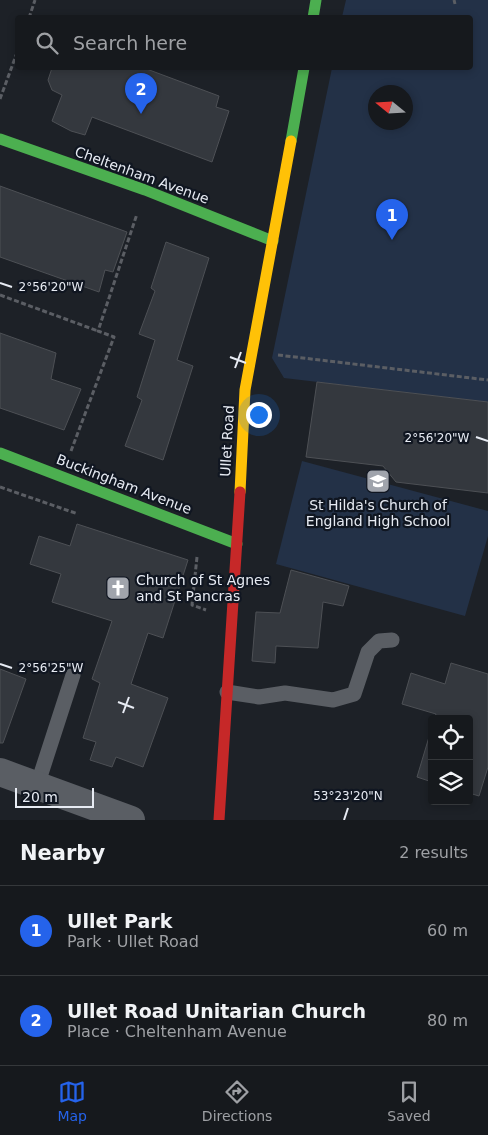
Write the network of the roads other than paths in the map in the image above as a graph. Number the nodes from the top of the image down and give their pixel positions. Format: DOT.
graph roads {
  1 [pos="316,0"];
  2 [pos="314,15"];
  3 [pos="304,70"];
  4 [pos="0,139"];
  5 [pos="273,241"];
  6 [pos="0,454"];
  7 [pos="237,544"];
  8 [pos="392,640"];
  9 [pos="73,675"];
  10 [pos="228,692"];
  11 [pos="0,772"];
  12 [pos="37,786"];
  13 [pos="131,820"];
  14 [pos="219,820"];
  1 -- 2 [label="main road"];
  3 -- 5 [label="main road, Ullet Road"];
  4 -- 5 [label="main road, Cheltenham Avenue"];
  5 -- 7 [label="main road, Ullet Road"];
  6 -- 7 [label="main road, Buckingham Avenue"];
  7 -- 10 [label="main road, Ullet Road"];
  8 -- 10 [label="lane"];
  9 -- 12 [label="lane"];
  10 -- 14 [label="main road, Ullet Road"];
  11 -- 12 [label="street"];
  12 -- 13 [label="street"];
}
